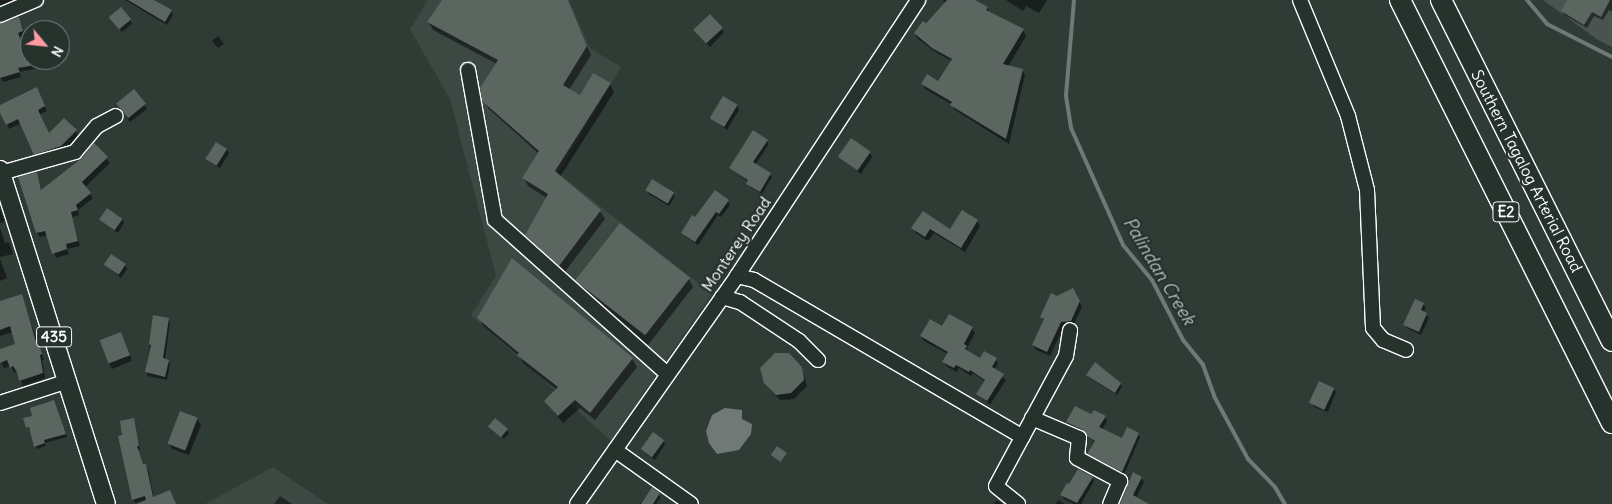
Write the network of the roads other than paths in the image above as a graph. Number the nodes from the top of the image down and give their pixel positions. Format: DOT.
graph roads {
  1 [pos="36,0"];
  2 [pos="918,0"];
  3 [pos="1300,0"];
  4 [pos="1400,0"];
  5 [pos="1441,0"];
  6 [pos="0,15"];
  7 [pos="468,70"];
  8 [pos="116,116"];
  9 [pos="0,172"];
  10 [pos="736,276"];
  11 [pos="754,280"];
  12 [pos="722,297"];
  13 [pos="740,302"];
  14 [pos="1070,330"];
  15 [pos="1612,341"];
  16 [pos="1406,350"];
  17 [pos="818,360"];
  18 [pos="667,374"];
  19 [pos="68,381"];
  20 [pos="0,403"];
  21 [pos="1032,418"];
  22 [pos="1612,423"];
  23 [pos="1022,437"];
  24 [pos="615,450"];
  25 [pos="106,504"];
  26 [pos="577,504"];
  27 [pos="691,504"];
  28 [pos="1018,504"];
  29 [pos="1110,504"];
  1 -- 6 [label="street"];
  2 -- 10 [label="street, Monterey Road"];
  3 -- 16 [label="street"];
  4 -- 22 [label="highway, E2"];
  5 -- 15 [label="highway, Southern Tagalog Arterial Road / E2"];
  7 -- 18 [label="street"];
  8 -- 9 [label="street"];
  9 -- 19 [label="main road, 435"];
  10 -- 11 [label="street"];
  10 -- 12 [label="street, Monterey Road"];
  11 -- 13 [label="street"];
  11 -- 23 [label="street"];
  12 -- 13 [label="street"];
  12 -- 18 [label="street, Monterey Road"];
  13 -- 17 [label="street"];
  14 -- 21 [label="street"];
  18 -- 24 [label="street, Monterey Road"];
  19 -- 20 [label="street"];
  19 -- 25 [label="main road, 435"];
  21 -- 23 [label="street"];
  21 -- 29 [label="street"];
  23 -- 28 [label="street"];
  24 -- 26 [label="street, Monterey Road"];
  24 -- 27 [label="street"];
}
